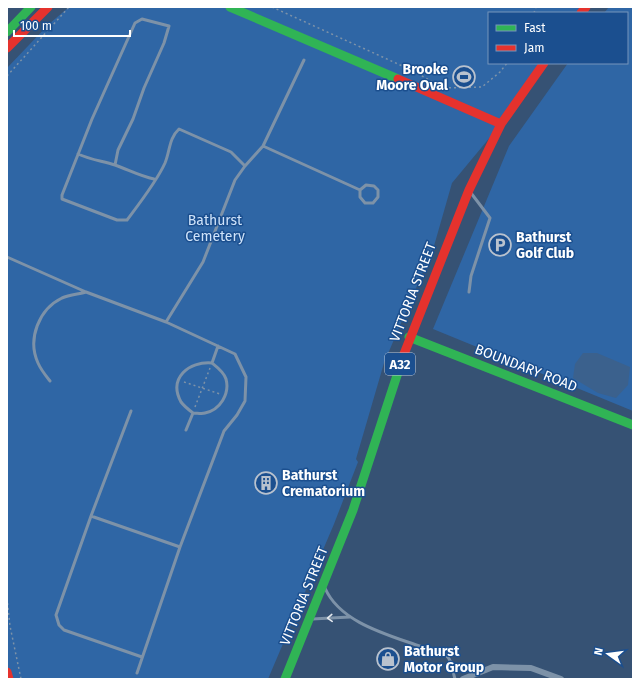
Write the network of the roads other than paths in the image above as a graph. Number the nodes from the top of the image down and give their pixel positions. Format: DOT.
graph roads {
  1 [pos="31,7"];
  2 [pos="48,7"];
  3 [pos="230,7"];
  4 [pos="7,32"];
  5 [pos="7,48"];
  6 [pos="304,60"];
  7 [pos="543,64"];
  8 [pos="501,124"];
  9 [pos="264,146"];
  10 [pos="78,154"];
  11 [pos="115,165"];
  12 [pos="245,166"];
  13 [pos="154,179"];
  14 [pos="360,190"];
  15 [pos="469,190"];
  16 [pos="7,256"];
  17 [pos="86,292"];
  18 [pos="469,292"];
  19 [pos="166,322"];
  20 [pos="409,337"];
  21 [pos="218,346"];
  22 [pos="212,363"];
  23 [pos="50,381"];
  24 [pos="131,411"];
  25 [pos="193,413"];
  26 [pos="633,425"];
  27 [pos="186,430"];
  28 [pos="90,516"];
  29 [pos="180,547"];
  30 [pos="324,585"];
  31 [pos="350,617"];
  32 [pos="310,619"];
  33 [pos="142,657"];
  34 [pos="7,672"];
  35 [pos="137,673"];
  36 [pos="9,679"];
  37 [pos="285,679"];
  38 [pos="455,679"];
  39 [pos="463,679"];
  40 [pos="561,679"];
  1 -- 4 [label="main road"];
  2 -- 5 [label="main road"];
  3 -- 8 [label="main road"];
  6 -- 9 [label="lane"];
  7 -- 8 [label="main road, VITTORIA STREET / A32"];
  8 -- 15 [label="main road, VITTORIA STREET / A32"];
  9 -- 12 [label="lane"];
  9 -- 14 [label="lane"];
  10 -- 11 [label="lane"];
  10 -- 11 [label="lane"];
  10 -- 13 [label="lane"];
  11 -- 13 [label="lane"];
  12 -- 13 [label="lane"];
  12 -- 19 [label="lane"];
  14 -- 14 [label="lane"];
  15 -- 18 [label="lane"];
  15 -- 20 [label="main road, VITTORIA STREET / A32"];
  16 -- 17 [label="lane"];
  17 -- 19 [label="lane"];
  17 -- 23 [label="lane"];
  19 -- 21 [label="lane"];
  20 -- 26 [label="main road, BOUNDARY ROAD"];
  20 -- 30 [label="main road, VITTORIA STREET / A32"];
  21 -- 22 [label="lane"];
  21 -- 29 [label="lane"];
  22 -- 25 [label="lane"];
  22 -- 25 [label="lane"];
  24 -- 28 [label="lane"];
  25 -- 27 [label="lane"];
  28 -- 29 [label="lane"];
  28 -- 33 [label="lane"];
  29 -- 33 [label="lane"];
  30 -- 31 [label="lane"];
  30 -- 32 [label="main road, VITTORIA STREET / A32"];
  31 -- 32 [label="lane, one-way"];
  31 -- 38 [label="lane"];
  32 -- 37 [label="main road, VITTORIA STREET / A32"];
  33 -- 35 [label="lane"];
  34 -- 36 [label="main road"];
  39 -- 40 [label="street"];
}
